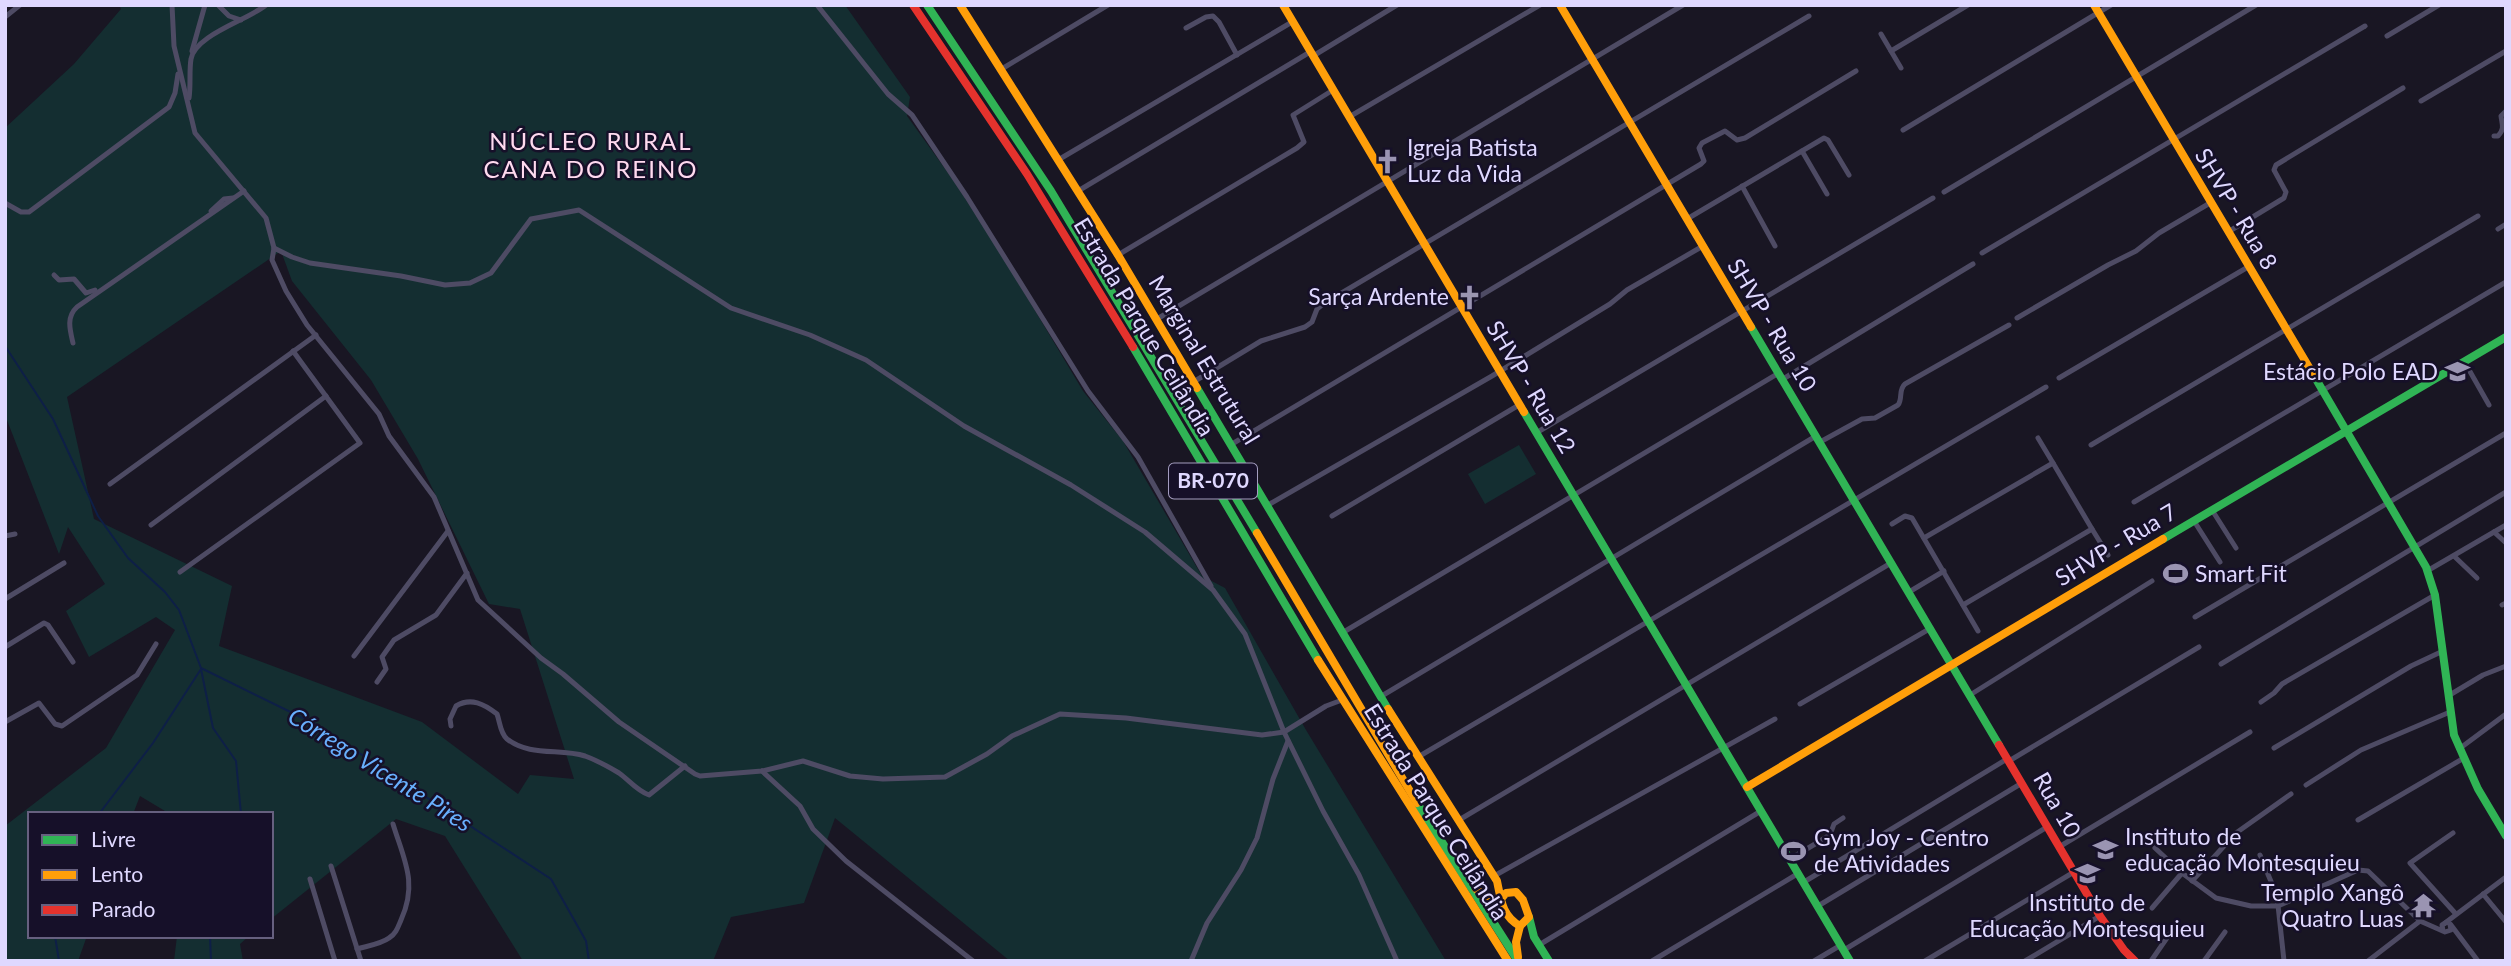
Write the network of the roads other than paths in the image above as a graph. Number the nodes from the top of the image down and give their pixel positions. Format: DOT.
graph roads {
  1 [pos="20,5"];
  2 [pos="172,5"];
  3 [pos="205,5"];
  4 [pos="218,5"];
  5 [pos="266,5"];
  6 [pos="817,5"];
  7 [pos="914,5"];
  8 [pos="927,5"];
  9 [pos="1108,5"];
  10 [pos="1283,5"];
  11 [pos="1397,5"];
  12 [pos="1540,5"];
  13 [pos="1560,5"];
  14 [pos="1683,5"];
  15 [pos="1968,5"];
  16 [pos="2111,5"];
  17 [pos="2256,5"];
  18 [pos="2439,5"];
  19 [pos="963,6"];
  20 [pos="2096,9"];
  21 [pos="1809,16"];
  22 [pos="5,17"];
  23 [pos="241,20"];
  24 [pos="1292,22"];
  25 [pos="2365,26"];
  26 [pos="1185,28"];
  27 [pos="1881,34"];
  28 [pos="2387,36"];
  29 [pos="1891,51"];
  30 [pos="2506,51"];
  31 [pos="1311,54"];
  32 [pos="1237,55"];
  33 [pos="191,57"];
  34 [pos="1592,59"];
  35 [pos="1901,68"];
  36 [pos="1000,70"];
  37 [pos="179,71"];
  38 [pos="1856,71"];
  39 [pos="2135,76"];
  40 [pos="2403,88"];
  41 [pos="1333,90"];
  42 [pos="2421,101"];
  43 [pos="189,103"];
  44 [pos="2506,111"];
  45 [pos="1349,117"];
  46 [pos="1629,122"];
  47 [pos="1903,131"];
  48 [pos="2494,136"];
  49 [pos="2172,139"];
  50 [pos="1802,151"];
  51 [pos="1058,160"];
  52 [pos="1849,175"];
  53 [pos="1388,182"];
  54 [pos="1666,185"];
  55 [pos="1742,186"];
  56 [pos="244,191"];
  57 [pos="1078,191"];
  58 [pos="1944,192"];
  59 [pos="1827,194"];
  60 [pos="233,198"];
  61 [pos="1933,198"];
  62 [pos="2210,203"];
  63 [pos="5,204"];
  64 [pos="2478,216"];
  65 [pos="1687,219"];
  66 [pos="2506,224"];
  67 [pos="2498,229"];
  68 [pos="2227,232"];
  69 [pos="1425,243"];
  70 [pos="1703,246"];
  71 [pos="1775,246"];
  72 [pos="274,248"];
  73 [pos="1982,253"];
  74 [pos="1118,255"];
  75 [pos="1973,264"];
  76 [pos="2248,267"];
  77 [pos="54,275"];
  78 [pos="2506,282"];
  79 [pos="1462,306"];
  80 [pos="1742,311"];
  81 [pos="2017,318"];
  82 [pos="1157,319"];
  83 [pos="2009,325"];
  84 [pos="2285,329"];
  85 [pos="316,335"];
  86 [pos="2506,337"];
  87 [pos="73,343"];
  88 [pos="293,351"];
  89 [pos="2464,361"];
  90 [pos="1500,371"];
  91 [pos="1781,376"];
  92 [pos="2059,378"];
  93 [pos="1195,381"];
  94 [pos="2046,387"];
  95 [pos="2322,390"];
  96 [pos="326,396"];
  97 [pos="1519,405"];
  98 [pos="2489,405"];
  99 [pos="2348,431"];
  100 [pos="1536,433"];
  101 [pos="2506,433"];
  102 [pos="2038,438"];
  103 [pos="1818,439"];
  104 [pos="1232,444"];
  105 [pos="2091,444"];
  106 [pos="2053,463"];
  107 [pos="110,484"];
  108 [pos="2506,492"];
  109 [pos="1574,496"];
  110 [pos="1854,500"];
  111 [pos="2133,502"];
  112 [pos="2389,503"];
  113 [pos="1268,505"];
  114 [pos="2213,510"];
  115 [pos="1332,516"];
  116 [pos="2194,521"];
  117 [pos="1892,524"];
  118 [pos="151,525"];
  119 [pos="2506,525"];
  120 [pos="2092,529"];
  121 [pos="448,531"];
  122 [pos="2494,533"];
  123 [pos="15,534"];
  124 [pos="5,536"];
  125 [pos="1924,538"];
  126 [pos="2506,543"];
  127 [pos="2414,547"];
  128 [pos="2236,548"];
  129 [pos="2108,555"];
  130 [pos="2455,557"];
  131 [pos="1611,560"];
  132 [pos="2220,562"];
  133 [pos="64,563"];
  134 [pos="1891,563"];
  135 [pos="1944,571"];
  136 [pos="2427,571"];
  137 [pos="180,572"];
  138 [pos="467,573"];
  139 [pos="2477,578"];
  140 [pos="2152,580"];
  141 [pos="1213,590"];
  142 [pos="1909,593"];
  143 [pos="2435,595"];
  144 [pos="5,599"];
  145 [pos="1964,605"];
  146 [pos="2195,617"];
  147 [pos="1648,622"];
  148 [pos="1931,628"];
  149 [pos="1979,631"];
  150 [pos="1342,633"];
  151 [pos="156,644"];
  152 [pos="5,647"];
  153 [pos="2199,648"];
  154 [pos="2442,651"];
  155 [pos="354,656"];
  156 [pos="73,662"];
  157 [pos="1951,664"];
  158 [pos="2221,664"];
  159 [pos="2506,666"];
  160 [pos="377,682"];
  161 [pos="1686,686"];
  162 [pos="1970,695"];
  163 [pos="2448,696"];
  164 [pos="1380,697"];
  165 [pos="1342,700"];
  166 [pos="2260,702"];
  167 [pos="1800,704"];
  168 [pos="2449,712"];
  169 [pos="2505,718"];
  170 [pos="1775,719"];
  171 [pos="5,722"];
  172 [pos="451,726"];
  173 [pos="1284,732"];
  174 [pos="2250,732"];
  175 [pos="1289,740"];
  176 [pos="1723,748"];
  177 [pos="2274,748"];
  178 [pos="2459,749"];
  179 [pos="1418,757"];
  180 [pos="2464,758"];
  181 [pos="2008,760"];
  182 [pos="685,766"];
  183 [pos="762,771"];
  184 [pos="2022,783"];
  185 [pos="2306,785"];
  186 [pos="1747,787"];
  187 [pos="2291,794"];
  188 [pos="1761,811"];
  189 [pos="1843,818"];
  190 [pos="1459,820"];
  191 [pos="2358,820"];
  192 [pos="393,824"];
  193 [pos="2047,827"];
  194 [pos="2453,833"];
  195 [pos="2506,836"];
  196 [pos="2059,847"];
  197 [pos="2155,848"];
  198 [pos="2260,855"];
  199 [pos="1790,859"];
  200 [pos="331,866"];
  201 [pos="2074,872"];
  202 [pos="1799,873"];
  203 [pos="2182,873"];
  204 [pos="2506,877"];
  205 [pos="310,878"];
  206 [pos="1496,880"];
  207 [pos="2192,881"];
  208 [pos="1469,882"];
  209 [pos="1804,882"];
  210 [pos="1478,891"];
  211 [pos="1511,891"];
  212 [pos="2483,894"];
  213 [pos="1500,900"];
  214 [pos="1818,906"];
  215 [pos="2278,906"];
  216 [pos="2152,908"];
  217 [pos="2454,914"];
  218 [pos="2099,916"];
  219 [pos="1529,918"];
  220 [pos="2420,920"];
  221 [pos="2506,922"];
  222 [pos="2447,924"];
  223 [pos="2433,925"];
  224 [pos="1520,926"];
  225 [pos="2171,932"];
  226 [pos="2225,932"];
  227 [pos="2445,932"];
  228 [pos="1536,939"];
  229 [pos="2463,939"];
  230 [pos="357,948"];
  231 [pos="1843,948"];
  232 [pos="1518,958"];
  233 [pos="335,961"];
  234 [pos="361,961"];
  235 [pos="973,961"];
  236 [pos="1191,961"];
  237 [pos="1397,961"];
  238 [pos="1508,961"];
  239 [pos="1549,961"];
  240 [pos="1652,961"];
  241 [pos="1814,961"];
  242 [pos="1850,961"];
  243 [pos="1925,961"];
  244 [pos="2025,961"];
  245 [pos="2135,961"];
  246 [pos="2151,961"];
  247 [pos="2204,961"];
  248 [pos="2284,961"];
  249 [pos="2368,961"];
  250 [pos="2478,961"];
  1 -- 22 [label="street"];
  2 -- 37 [label="street"];
  3 -- 33 [label="street"];
  4 -- 23 [label="street"];
  5 -- 23 [label="street"];
  6 -- 141 [label="street"];
  7 -- 165 [label="main road, Estrada Parque Ceilândia / BR-070"];
  8 -- 208 [label="main road, Estrada Parque Ceilândia / BR-070"];
  9 -- 36 [label="street"];
  10 -- 24 [label="main road, SHVP - Rua 12"];
  11 -- 31 [label="street"];
  12 -- 45 [label="street"];
  13 -- 34 [label="main road, SHVP - Rua 10"];
  14 -- 34 [label="street"];
  15 -- 29 [label="street"];
  16 -- 20 [label="street"];
  17 -- 39 [label="street"];
  18 -- 28 [label="street"];
  19 -- 36 [label="main road, Marginal Estrutural"];
  20 -- 39 [label="main road, SHVP - Rua 8"];
  20 -- 47 [label="street"];
  21 -- 46 [label="street"];
  23 -- 33 [label="street"];
  24 -- 31 [label="main road, SHVP - Rua 12"];
  24 -- 32 [label="street"];
  25 -- 49 [label="street"];
  26 -- 32 [label="street"];
  27 -- 29 [label="street"];
  29 -- 35 [label="street"];
  30 -- 42 [label="street"];
  31 -- 41 [label="main road, SHVP - Rua 12"];
  31 -- 57 [label="street"];
  32 -- 51 [label="street"];
  33 -- 43 [label="street"];
  34 -- 46 [label="main road, SHVP - Rua 10"];
  34 -- 53 [label="street"];
  36 -- 51 [label="main road, Marginal Estrutural"];
  37 -- 43 [label="street"];
  37 -- 63 [label="street"];
  38 -- 54 [label="street"];
  39 -- 49 [label="main road, SHVP - Rua 8"];
  39 -- 58 [label="street"];
  40 -- 68 [label="street"];
  41 -- 45 [label="main road, SHVP - Rua 12"];
  41 -- 74 [label="street"];
  43 -- 56 [label="street"];
  44 -- 48 [label="street"];
  45 -- 53 [label="main road, SHVP - Rua 12"];
  46 -- 54 [label="main road, SHVP - Rua 10"];
  46 -- 69 [label="street"];
  49 -- 62 [label="main road, SHVP - Rua 8"];
  49 -- 73 [label="street"];
  50 -- 52 [label="street"];
  50 -- 55 [label="street"];
  50 -- 59 [label="street"];
  51 -- 57 [label="main road, Marginal Estrutural"];
  53 -- 69 [label="main road, SHVP - Rua 12"];
  53 -- 82 [label="street"];
  54 -- 65 [label="main road, SHVP - Rua 10"];
  54 -- 79 [label="street"];
  55 -- 65 [label="street"];
  55 -- 71 [label="street"];
  56 -- 60 [label="street"];
  56 -- 72 [label="street"];
  57 -- 74 [label="main road, Marginal Estrutural"];
  60 -- 77 [label="street"];
  60 -- 87 [label="street"];
  61 -- 80 [label="street"];
  62 -- 68 [label="main road, SHVP - Rua 8"];
  62 -- 81 [label="street"];
  64 -- 84 [label="street"];
  65 -- 70 [label="main road, SHVP - Rua 10"];
  66 -- 67 [label="street"];
  68 -- 76 [label="main road, SHVP - Rua 8"];
  69 -- 79 [label="main road, SHVP - Rua 12"];
  69 -- 93 [label="street"];
  70 -- 80 [label="main road, SHVP - Rua 10"];
  70 -- 90 [label="street"];
  72 -- 85 [label="street"];
  72 -- 141 [label="street"];
  74 -- 82 [label="main road, Marginal Estrutural"];
  75 -- 91 [label="street"];
  76 -- 84 [label="main road, SHVP - Rua 8"];
  76 -- 92 [label="street"];
  78 -- 95 [label="street"];
  79 -- 90 [label="main road, SHVP - Rua 12"];
  79 -- 104 [label="street"];
  80 -- 91 [label="main road, SHVP - Rua 10"];
  80 -- 100 [label="street"];
  82 -- 93 [label="main road, Marginal Estrutural"];
  83 -- 103 [label="street"];
  84 -- 95 [label="main road, SHVP - Rua 8"];
  84 -- 105 [label="street"];
  85 -- 88 [label="street"];
  85 -- 121 [label="street"];
  86 -- 89 [label="main road, SHVP - Rua 7"];
  88 -- 96 [label="street"];
  88 -- 107 [label="street"];
  89 -- 98 [label="street"];
  89 -- 99 [label="main road, SHVP - Rua 7"];
  90 -- 97 [label="main road, SHVP - Rua 12"];
  90 -- 113 [label="street"];
  91 -- 103 [label="main road, SHVP - Rua 10"];
  91 -- 109 [label="street"];
  93 -- 104 [label="main road, Marginal Estrutural"];
  94 -- 110 [label="street"];
  95 -- 99 [label="main road, SHVP - Rua 8"];
  95 -- 111 [label="street"];
  96 -- 118 [label="street"];
  96 -- 137 [label="street"];
  97 -- 100 [label="main road, SHVP - Rua 12"];
  97 -- 115 [label="street"];
  99 -- 112 [label="main road, SHVP - Rua 8"];
  99 -- 114 [label="main road, SHVP - Rua 7"];
  100 -- 109 [label="main road, SHVP - Rua 12"];
  101 -- 112 [label="street"];
  102 -- 106 [label="street"];
  103 -- 110 [label="main road, SHVP - Rua 10"];
  103 -- 131 [label="street"];
  104 -- 113 [label="main road, Marginal Estrutural"];
  106 -- 120 [label="street"];
  106 -- 125 [label="street"];
  108 -- 127 [label="street"];
  109 -- 131 [label="main road, SHVP - Rua 12"];
  109 -- 150 [label="street"];
  110 -- 134 [label="main road, SHVP - Rua 10"];
  110 -- 147 [label="street"];
  112 -- 127 [label="main road, SHVP - Rua 8"];
  112 -- 146 [label="street"];
  113 -- 150 [label="main road, Marginal Estrutural"];
  114 -- 116 [label="main road, SHVP - Rua 7"];
  114 -- 128 [label="street"];
  116 -- 132 [label="street"];
  116 -- 157 [label="main road, SHVP - Rua 7"];
  117 -- 125 [label="street"];
  119 -- 122 [label="street"];
  120 -- 129 [label="street"];
  120 -- 145 [label="street"];
  121 -- 138 [label="street"];
  121 -- 155 [label="street"];
  122 -- 126 [label="street"];
  122 -- 130 [label="street"];
  123 -- 124 [label="street"];
  125 -- 135 [label="street"];
  127 -- 136 [label="main road, SHVP - Rua 8"];
  127 -- 158 [label="street"];
  130 -- 136 [label="street"];
  130 -- 139 [label="street"];
  131 -- 147 [label="main road, SHVP - Rua 12"];
  131 -- 164 [label="street"];
  133 -- 144 [label="street"];
  134 -- 142 [label="main road, SHVP - Rua 10"];
  134 -- 161 [label="street"];
  135 -- 142 [label="street"];
  135 -- 145 [label="street"];
  136 -- 143 [label="main road, SHVP - Rua 8"];
  138 -- 160 [label="street"];
  138 -- 182 [label="street"];
  140 -- 162 [label="street"];
  141 -- 173 [label="street"];
  142 -- 148 [label="main road, SHVP - Rua 10"];
  143 -- 154 [label="main road, SHVP - Rua 8"];
  143 -- 166 [label="street"];
  145 -- 149 [label="street"];
  147 -- 161 [label="main road, SHVP - Rua 12"];
  147 -- 179 [label="street"];
  148 -- 157 [label="main road, SHVP - Rua 10"];
  148 -- 167 [label="street"];
  150 -- 164 [label="main road, Marginal Estrutural"];
  151 -- 171 [label="street"];
  152 -- 156 [label="street"];
  153 -- 181 [label="street"];
  154 -- 163 [label="main road, SHVP - Rua 8"];
  154 -- 177 [label="street"];
  157 -- 162 [label="main road, Rua 10"];
  157 -- 186 [label="main road, SHVP - Rua 7"];
  159 -- 163 [label="street"];
  161 -- 176 [label="main road, SHVP - Rua 12"];
  161 -- 190 [label="street"];
  162 -- 181 [label="main road, Rua 10"];
  163 -- 168 [label="main road, SHVP - Rua 8"];
  164 -- 179 [label="main road, Marginal Estrutural"];
  165 -- 173 [label="street"];
  165 -- 238 [label="main road, Estrada Parque Ceilândia / BR-070"];
  168 -- 178 [label="main road, SHVP - Rua 8"];
  168 -- 185 [label="street"];
  169 -- 178 [label="street"];
  170 -- 176 [label="street"];
  172 -- 182 [label="street"];
  173 -- 175 [label="street"];
  173 -- 183 [label="street"];
  174 -- 196 [label="street"];
  175 -- 236 [label="street"];
  175 -- 237 [label="street"];
  176 -- 186 [label="main road, SHVP - Rua 12"];
  176 -- 206 [label="street"];
  178 -- 180 [label="main road, SHVP - Rua 8"];
  179 -- 190 [label="main road, Marginal Estrutural"];
  180 -- 191 [label="street"];
  180 -- 195 [label="main road, SHVP - Rua 8"];
  181 -- 184 [label="main road, Rua 10"];
  181 -- 209 [label="street"];
  182 -- 183 [label="street"];
  183 -- 235 [label="street"];
  184 -- 193 [label="main road, Rua 10"];
  184 -- 214 [label="street"];
  186 -- 188 [label="main road, SHVP - Rua 12"];
  187 -- 207 [label="street"];
  188 -- 199 [label="main road, SHVP - Rua 12"];
  188 -- 228 [label="street"];
  189 -- 199 [label="street"];
  190 -- 206 [label="main road, Marginal Estrutural"];
  192 -- 230 [label="street"];
  193 -- 196 [label="main road, Rua 10"];
  193 -- 231 [label="street"];
  194 -- 217 [label="street"];
  196 -- 201 [label="main road, Rua 10"];
  197 -- 203 [label="street"];
  198 -- 215 [label="street"];
  199 -- 202 [label="main road, SHVP - Rua 12"];
  200 -- 230 [label="street"];
  201 -- 218 [label="main road, Rua 10"];
  201 -- 243 [label="street"];
  202 -- 209 [label="main road, SHVP - Rua 12"];
  202 -- 240 [label="street"];
  203 -- 207 [label="street"];
  203 -- 216 [label="street"];
  204 -- 212 [label="street"];
  205 -- 233 [label="street"];
  206 -- 210 [label="main road"];
  206 -- 211 [label="main road, Marginal Estrutural"];
  206 -- 213 [label="main road, Marginal Estrutural"];
  207 -- 215 [label="street"];
  208 -- 210 [label="main road"];
  208 -- 232 [label="main road, Estrada Parque Ceilândia / BR-070"];
  209 -- 214 [label="main road, SHVP - Rua 12"];
  210 -- 213 [label="main road"];
  211 -- 213 [label="main road"];
  211 -- 219 [label="main road"];
  212 -- 217 [label="street"];
  212 -- 221 [label="street"];
  213 -- 224 [label="main road"];
  214 -- 231 [label="main road, SHVP - Rua 12"];
  215 -- 220 [label="street"];
  215 -- 248 [label="street"];
  217 -- 222 [label="street"];
  218 -- 244 [label="street"];
  218 -- 245 [label="main road, Rua 10"];
  219 -- 224 [label="main road"];
  219 -- 228 [label="main road"];
  220 -- 223 [label="street"];
  220 -- 249 [label="street"];
  222 -- 223 [label="street"];
  222 -- 227 [label="street"];
  222 -- 229 [label="street"];
  223 -- 227 [label="street"];
  224 -- 228 [label="main road"];
  224 -- 232 [label="main road"];
  225 -- 246 [label="street"];
  226 -- 247 [label="street"];
  227 -- 229 [label="street"];
  228 -- 232 [label="main road"];
  228 -- 239 [label="main road"];
  229 -- 250 [label="street"];
  230 -- 234 [label="street"];
  231 -- 241 [label="street"];
  231 -- 242 [label="main road, SHVP - Rua 12"];
}
